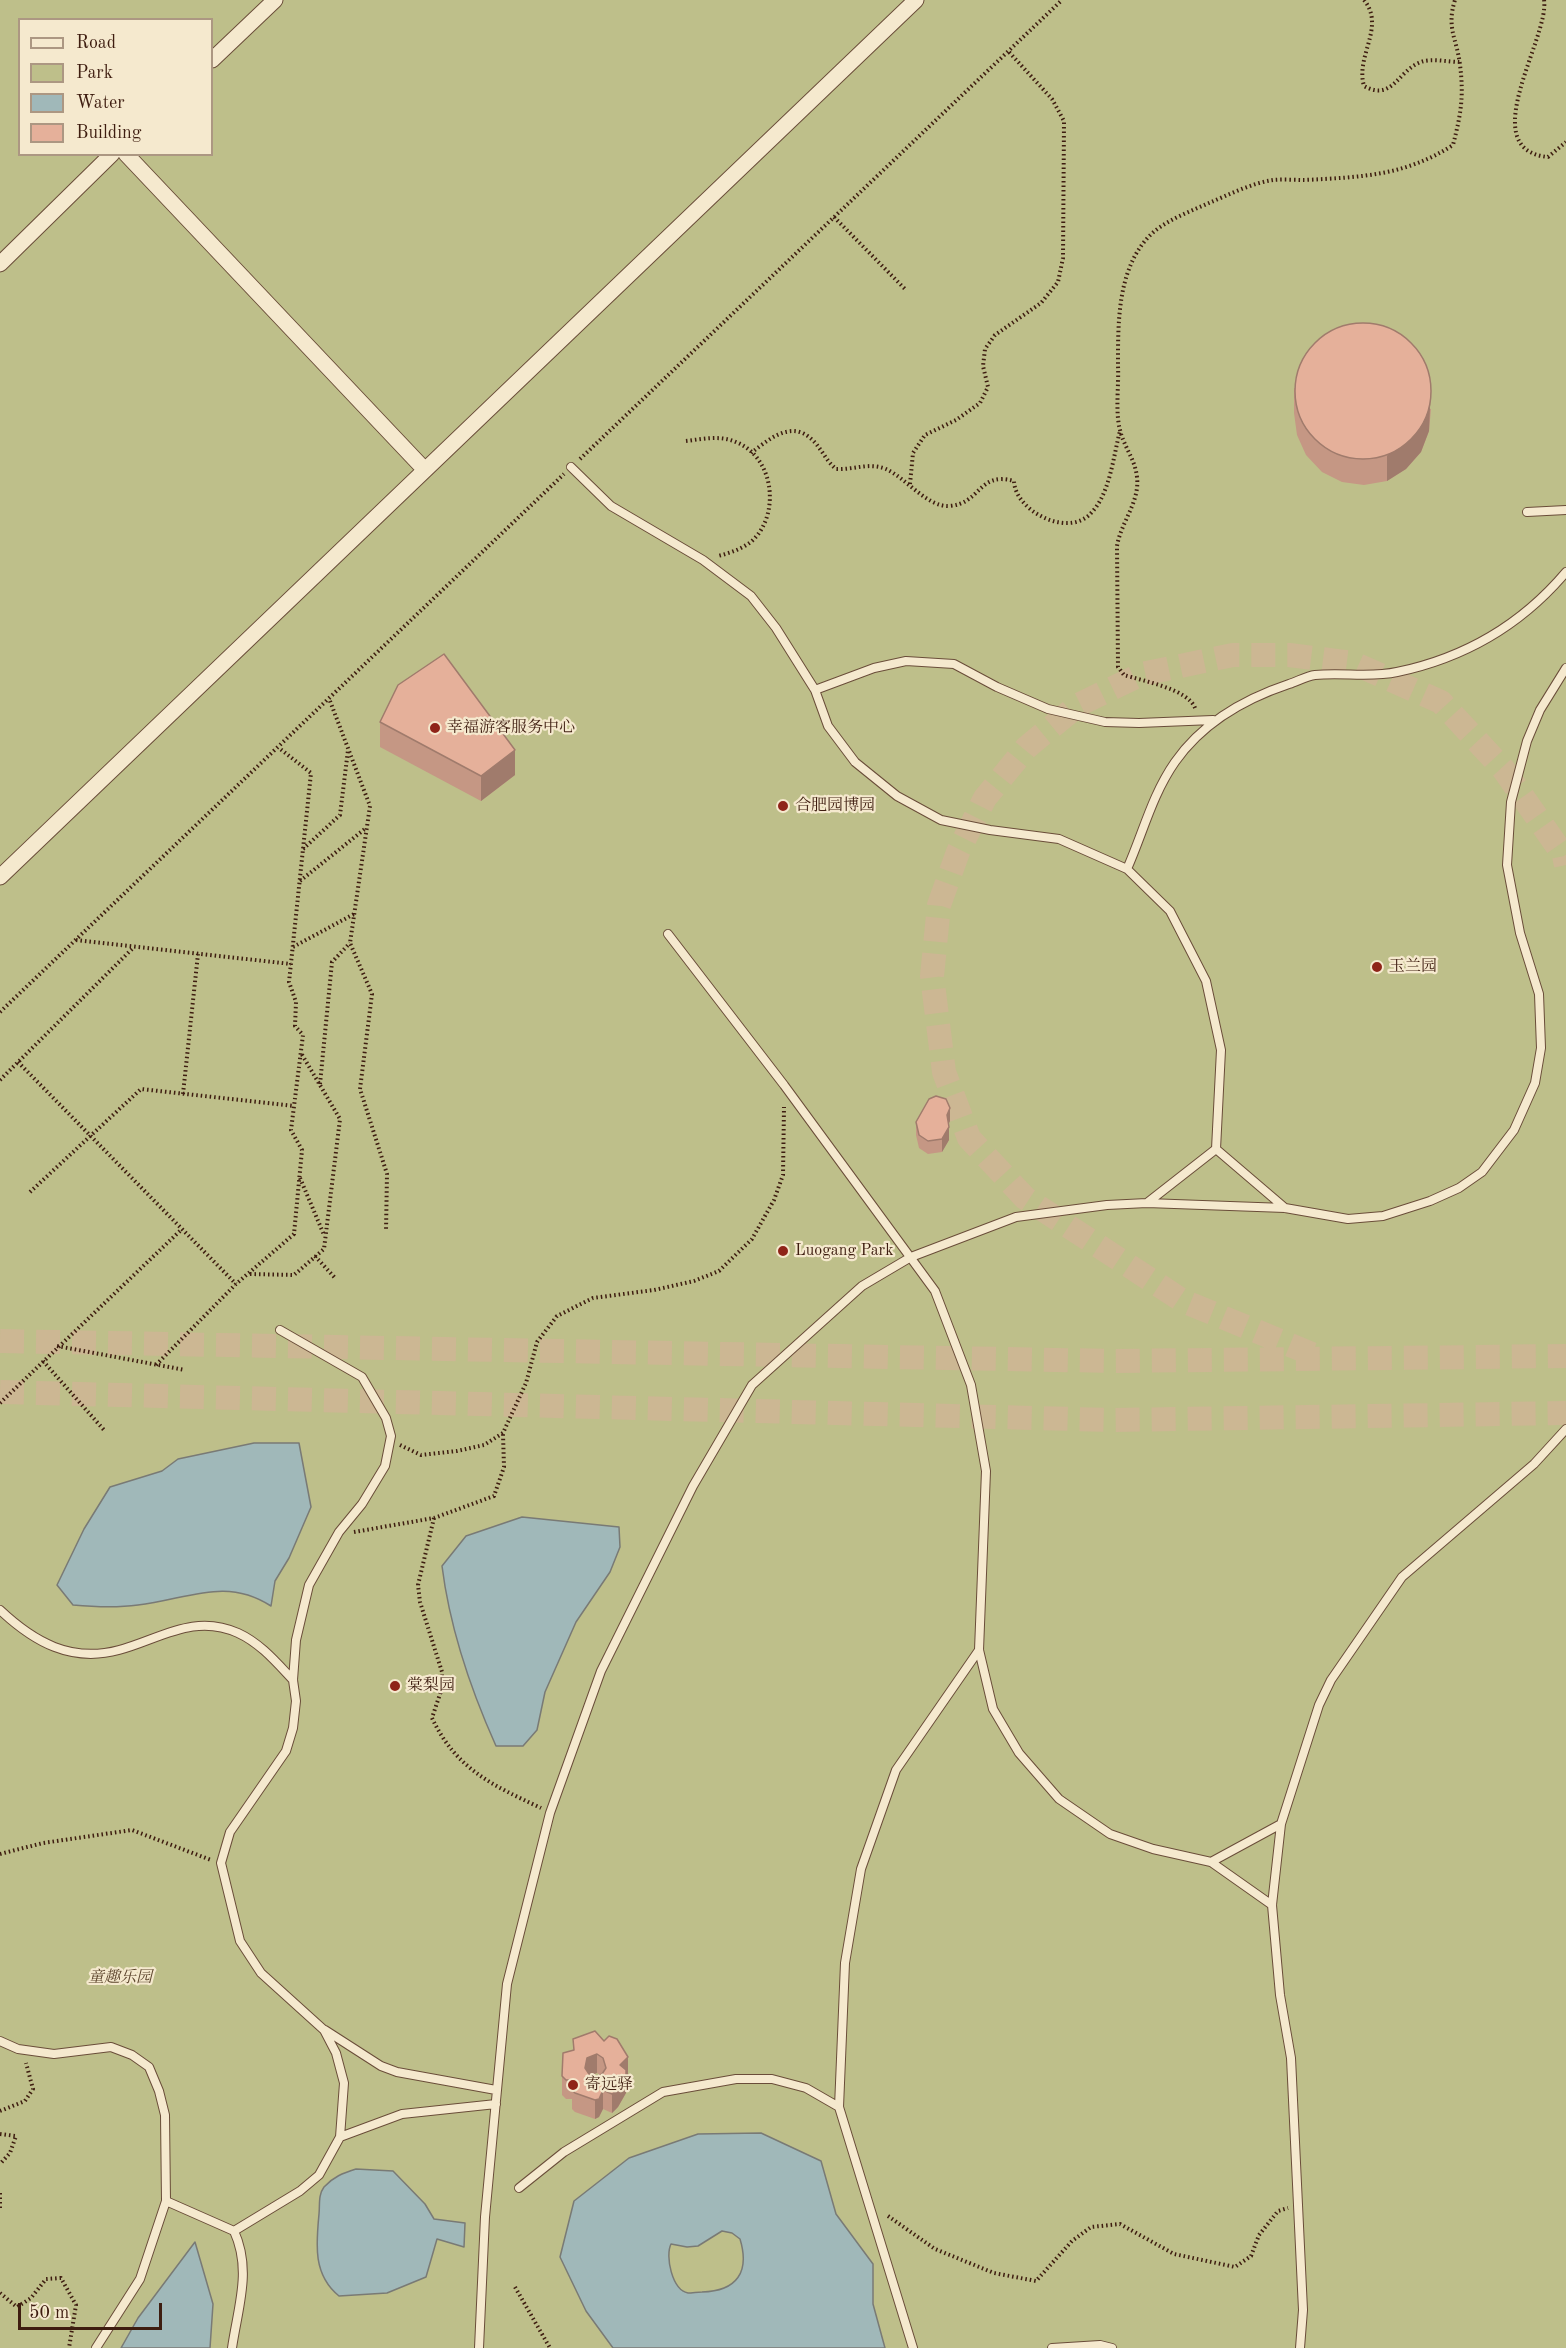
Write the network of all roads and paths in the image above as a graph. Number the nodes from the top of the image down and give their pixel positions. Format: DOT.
graph roads {
  1 [pos="275,0"];
  2 [pos="916,0"];
  3 [pos="1062,0"];
  4 [pos="1364,0"];
  5 [pos="1455,0"];
  6 [pos="1544,0"];
  7 [pos="1009,52"];
  8 [pos="213,59"];
  9 [pos="1460,62"];
  10 [pos="1566,142"];
  11 [pos="110,156"];
  12 [pos="128,156"];
  13 [pos="834,217"];
  14 [pos="0,264"];
  15 [pos="906,290"];
  16 [pos="1120,430"];
  17 [pos="686,441"];
  18 [pos="751,453"];
  19 [pos="571,467"];
  20 [pos="425,470"];
  21 [pos="910,484"];
  22 [pos="1566,510"];
  23 [pos="1527,512"];
  24 [pos="703,560"];
  25 [pos="1566,573"];
  26 [pos="1566,668"];
  27 [pos="815,690"];
  28 [pos="330,700"];
  29 [pos="1200,720"];
  30 [pos="1213,720"];
  31 [pos="279,748"];
  32 [pos="348,749"];
  33 [pos="366,828"];
  34 [pos="303,850"];
  35 [pos="1127,870"];
  36 [pos="0,877"];
  37 [pos="299,882"];
  38 [pos="354,914"];
  39 [pos="668,934"];
  40 [pos="75,940"];
  41 [pos="350,944"];
  42 [pos="135,946"];
  43 [pos="292,947"];
  44 [pos="198,954"];
  45 [pos="291,964"];
  46 [pos="0,1012"];
  47 [pos="301,1053"];
  48 [pos="18,1062"];
  49 [pos="0,1080"];
  50 [pos="320,1084"];
  51 [pos="784,1085"];
  52 [pos="183,1094"];
  53 [pos="294,1106"];
  54 [pos="91,1136"];
  55 [pos="1216,1149"];
  56 [pos="300,1178"];
  57 [pos="30,1192"];
  58 [pos="1147,1203"];
  59 [pos="1285,1208"];
  60 [pos="182,1229"];
  61 [pos="386,1231"];
  62 [pos="325,1238"];
  63 [pos="315,1256"];
  64 [pos="910,1257"];
  65 [pos="249,1274"];
  66 [pos="336,1279"];
  67 [pos="236,1284"];
  68 [pos="280,1330"];
  69 [pos="57,1346"];
  70 [pos="43,1361"];
  71 [pos="156,1365"];
  72 [pos="185,1370"];
  73 [pos="0,1402"];
  74 [pos="1566,1429"];
  75 [pos="104,1430"];
  76 [pos="503,1433"];
  77 [pos="391,1436"];
  78 [pos="434,1518"];
  79 [pos="339,1532"];
  80 [pos="0,1610"];
  81 [pos="979,1650"];
  82 [pos="293,1680"];
  83 [pos="549,1813"];
  84 [pos="1281,1824"];
  85 [pos="0,1854"];
  86 [pos="1211,1862"];
  87 [pos="221,1863"];
  88 [pos="1272,1905"];
  89 [pos="324,2030"];
  90 [pos="0,2041"];
  91 [pos="22,2050"];
  92 [pos="496,2090"];
  93 [pos="496,2104"];
  94 [pos="838,2107"];
  95 [pos="0,2111"];
  96 [pos="0,2134"];
  97 [pos="340,2138"];
  98 [pos="0,2164"];
  99 [pos="519,2188"];
  100 [pos="0,2193"];
  101 [pos="166,2201"];
  102 [pos="1298,2204"];
  103 [pos="0,2209"];
  104 [pos="884,2212"];
  105 [pos="234,2231"];
  106 [pos="515,2287"];
  107 [pos="0,2293"];
  108 [pos="69,2348"];
  109 [pos="96,2348"];
  110 [pos="232,2348"];
  111 [pos="479,2348"];
  112 [pos="550,2348"];
  113 [pos="913,2348"];
  114 [pos="1052,2348"];
  115 [pos="1112,2348"];
  116 [pos="1300,2348"];
  1 -- 8 [label="street"];
  2 -- 20 [label="street"];
  3 -- 7 [label="path"];
  4 -- 9 [label="path"];
  5 -- 9 [label="path"];
  6 -- 10 [label="path"];
  7 -- 13 [label="path"];
  7 -- 21 [label="path"];
  9 -- 16 [label="path"];
  11 -- 14 [label="street"];
  12 -- 20 [label="street"];
  13 -- 15 [label="path"];
  13 -- 19 [label="path"];
  16 -- 21 [label="path"];
  16 -- 29 [label="path"];
  17 -- 18 [label="path"];
  18 -- 21 [label="path"];
  18 -- 24 [label="path"];
  19 -- 24 [label="lane"];
  19 -- 28 [label="path"];
  20 -- 36 [label="street"];
  22 -- 23 [label="lane"];
  24 -- 27 [label="lane"];
  25 -- 30 [label="lane"];
  26 -- 59 [label="lane"];
  27 -- 29 [label="lane"];
  27 -- 35 [label="lane"];
  28 -- 31 [label="path"];
  28 -- 32 [label="path"];
  29 -- 30 [label="lane"];
  30 -- 35 [label="lane"];
  31 -- 34 [label="path"];
  31 -- 40 [label="path"];
  32 -- 33 [label="path"];
  32 -- 34 [label="path"];
  33 -- 37 [label="path"];
  33 -- 38 [label="path"];
  34 -- 37 [label="path"];
  35 -- 55 [label="lane"];
  37 -- 43 [label="path"];
  38 -- 41 [label="path"];
  38 -- 43 [label="path"];
  39 -- 51 [label="lane"];
  40 -- 42 [label="path"];
  40 -- 46 [label="path"];
  41 -- 50 [label="path"];
  41 -- 61 [label="path"];
  42 -- 44 [label="path"];
  42 -- 48 [label="path"];
  43 -- 45 [label="path"];
  44 -- 45 [label="path"];
  44 -- 52 [label="path"];
  45 -- 47 [label="path"];
  47 -- 50 [label="path"];
  47 -- 53 [label="path"];
  48 -- 49 [label="path"];
  48 -- 54 [label="path"];
  50 -- 62 [label="path"];
  51 -- 64 [label="lane"];
  51 -- 76 [label="path"];
  52 -- 53 [label="path"];
  52 -- 54 [label="path"];
  53 -- 56 [label="path"];
  54 -- 57 [label="path"];
  54 -- 60 [label="path"];
  55 -- 58 [label="lane"];
  55 -- 59 [label="lane"];
  56 -- 62 [label="path"];
  56 -- 65 [label="path"];
  58 -- 59 [label="lane"];
  58 -- 64 [label="lane"];
  60 -- 67 [label="path"];
  60 -- 69 [label="path"];
  62 -- 63 [label="path"];
  63 -- 65 [label="path"];
  63 -- 66 [label="path"];
  64 -- 81 [label="lane"];
  64 -- 83 [label="lane"];
  65 -- 67 [label="path"];
  67 -- 71 [label="path"];
  68 -- 77 [label="lane"];
  69 -- 70 [label="path"];
  69 -- 71 [label="path"];
  70 -- 73 [label="path"];
  70 -- 75 [label="path"];
  71 -- 72 [label="path"];
  74 -- 84 [label="lane"];
  76 -- 77 [label="path"];
  76 -- 78 [label="path"];
  77 -- 79 [label="lane"];
  78 -- 79 [label="path"];
  78 -- 83 [label="path"];
  79 -- 82 [label="lane"];
  80 -- 82 [label="lane"];
  81 -- 86 [label="lane"];
  81 -- 94 [label="lane"];
  82 -- 87 [label="lane"];
  83 -- 92 [label="lane"];
  84 -- 86 [label="lane"];
  84 -- 88 [label="lane"];
  85 -- 87 [label="path"];
  86 -- 88 [label="lane"];
  87 -- 89 [label="lane"];
  88 -- 102 [label="lane"];
  89 -- 92 [label="lane"];
  89 -- 97 [label="lane"];
  90 -- 91 [label="lane"];
  91 -- 95 [label="path"];
  91 -- 101 [label="lane"];
  92 -- 93 [label="lane"];
  93 -- 97 [label="lane"];
  93 -- 111 [label="lane"];
  94 -- 99 [label="lane"];
  94 -- 113 [label="lane"];
  96 -- 98 [label="path"];
  97 -- 105 [label="lane"];
  100 -- 103 [label="path"];
  101 -- 105 [label="lane"];
  101 -- 109 [label="lane"];
  102 -- 104 [label="path"];
  102 -- 116 [label="lane"];
  105 -- 110 [label="lane"];
  106 -- 112 [label="path"];
  107 -- 108 [label="path"];
  114 -- 115 [label="lane"];
}
